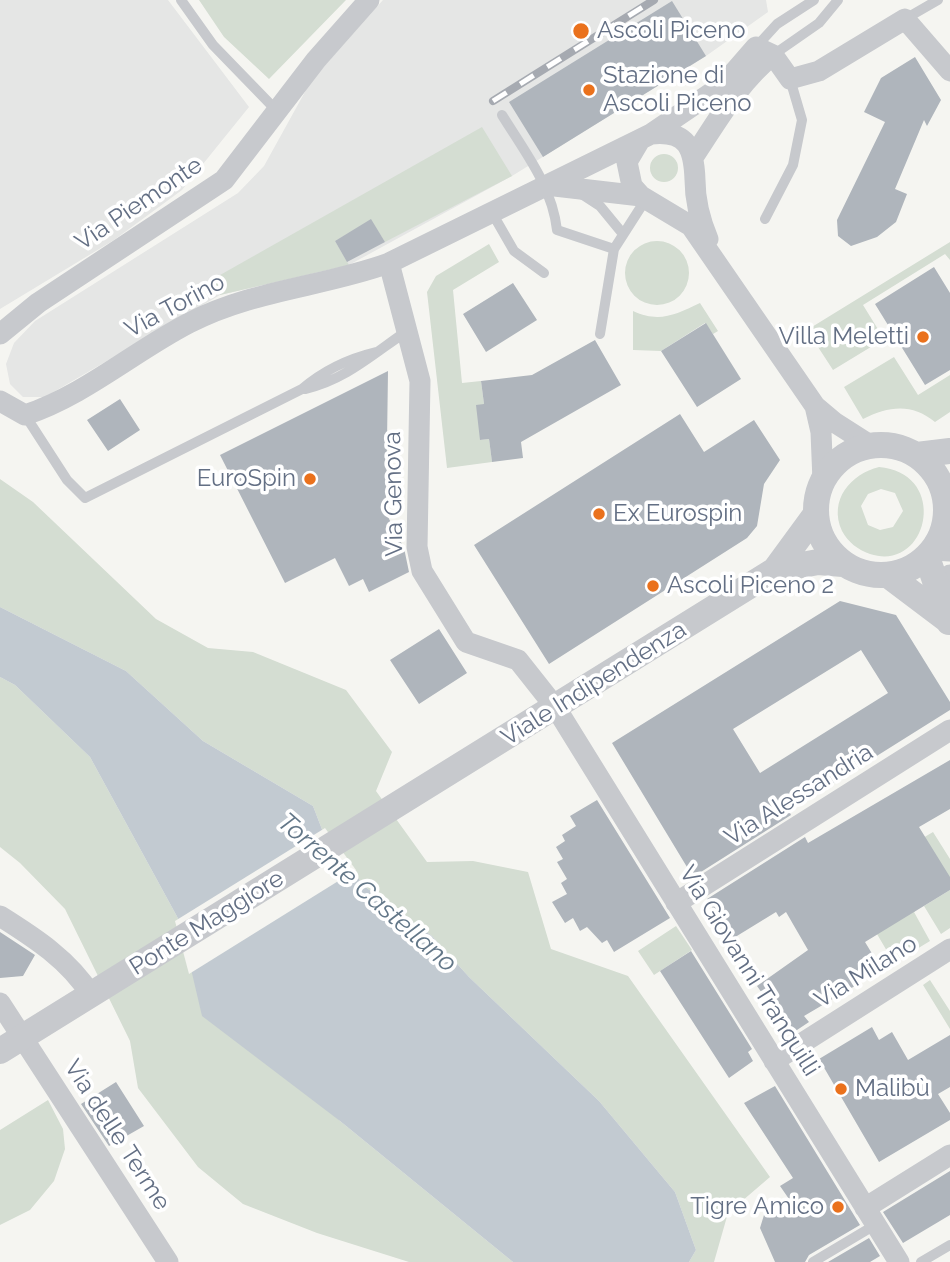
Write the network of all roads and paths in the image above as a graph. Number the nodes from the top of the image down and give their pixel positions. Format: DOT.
graph roads {
  1 [pos="181,0"];
  2 [pos="369,0"];
  3 [pos="814,0"];
  4 [pos="838,0"];
  5 [pos="938,0"];
  6 [pos="905,19"];
  7 [pos="764,51"];
  8 [pos="950,71"];
  9 [pos="790,79"];
  10 [pos="701,100"];
  11 [pos="276,110"];
  12 [pos="502,115"];
  13 [pos="720,118"];
  14 [pos="646,137"];
  15 [pos="694,156"];
  16 [pos="695,179"];
  17 [pos="546,185"];
  18 [pos="572,188"];
  19 [pos="646,198"];
  20 [pos="491,211"];
  21 [pos="765,219"];
  22 [pos="624,234"];
  23 [pos="614,249"];
  24 [pos="389,263"];
  25 [pos="544,273"];
  26 [pos="724,276"];
  27 [pos="407,331"];
  28 [pos="0,334"];
  29 [pos="600,334"];
  30 [pos="0,401"];
  31 [pos="815,406"];
  32 [pos="25,415"];
  33 [pos="870,445"];
  34 [pos="950,451"];
  35 [pos="917,455"];
  36 [pos="823,481"];
  37 [pos="948,504"];
  38 [pos="816,514"];
  39 [pos="937,553"];
  40 [pos="843,564"];
  41 [pos="775,570"];
  42 [pos="888,575"];
  43 [pos="946,585"];
  44 [pos="950,622"];
  45 [pos="556,708"];
  46 [pos="950,730"];
  47 [pos="412,796"];
  48 [pos="676,903"];
  49 [pos="0,916"];
  50 [pos="950,949"];
  51 [pos="100,990"];
  52 [pos="0,1002"];
  53 [pos="23,1037"];
  54 [pos="0,1051"];
  55 [pos="774,1061"];
  56 [pos="950,1155"];
  57 [pos="870,1216"];
  58 [pos="950,1245"];
  59 [pos="168,1262"];
  60 [pos="813,1262"];
  61 [pos="898,1262"];
  62 [pos="921,1262"];
  1 -- 11 [label="lane"];
  2 -- 11 [label="street, Via Piemonte"];
  3 -- 7 [label="lane"];
  4 -- 7 [label="lane"];
  5 -- 6 [label="lane"];
  6 -- 8 [label="street"];
  6 -- 9 [label="street"];
  7 -- 9 [label="street"];
  7 -- 10 [label="street, Via Torino"];
  7 -- 13 [label="street"];
  9 -- 21 [label="lane"];
  10 -- 13 [label="lane"];
  10 -- 14 [label="street, Via Torino"];
  11 -- 28 [label="street, Via Piemonte"];
  12 -- 17 [label="lane"];
  13 -- 15 [label="street"];
  14 -- 15 [label="street"];
  14 -- 17 [label="street, Via Torino"];
  14 -- 19 [label="street"];
  15 -- 16 [label="street"];
  16 -- 19 [label="street"];
  16 -- 26 [label="street"];
  17 -- 18 [label="street"];
  17 -- 20 [label="street, Via Torino"];
  17 -- 23 [label="lane"];
  18 -- 19 [label="street"];
  18 -- 22 [label="lane"];
  19 -- 22 [label="lane"];
  19 -- 26 [label="street"];
  20 -- 24 [label="street, Via Torino"];
  20 -- 25 [label="lane"];
  22 -- 23 [label="lane"];
  23 -- 29 [label="lane"];
  24 -- 27 [label="street, Via Genova"];
  24 -- 32 [label="street, Via Torino"];
  26 -- 31 [label="street"];
  27 -- 32 [label="lane"];
  27 -- 45 [label="street, Via Genova"];
  30 -- 32 [label="street"];
  31 -- 33 [label="street"];
  31 -- 36 [label="street"];
  33 -- 35 [label="street"];
  33 -- 36 [label="street"];
  34 -- 35 [label="street"];
  35 -- 37 [label="street"];
  36 -- 38 [label="street, Viale Indipendenza"];
  37 -- 39 [label="street"];
  38 -- 40 [label="street"];
  38 -- 41 [label="street, Viale Indipendenza"];
  39 -- 42 [label="street"];
  39 -- 43 [label="street"];
  40 -- 41 [label="street, Viale Indipendenza"];
  40 -- 42 [label="street, Viale Indipendenza"];
  41 -- 45 [label="street, Viale Indipendenza"];
  42 -- 44 [label="street"];
  43 -- 44 [label="street"];
  45 -- 47 [label="street, Viale Indipendenza"];
  45 -- 48 [label="street, Via Giovanni Tranquilli"];
  46 -- 48 [label="street, Via Alessandria"];
  47 -- 51 [label="street, Ponte Maggiore"];
  48 -- 55 [label="street, Via Giovanni Tranquilli"];
  49 -- 51 [label="street"];
  50 -- 55 [label="street, Via Milano"];
  51 -- 53 [label="street, Ponte Maggiore"];
  52 -- 53 [label="street, Via delle Terme"];
  53 -- 54 [label="street, Ponte Maggiore"];
  53 -- 59 [label="street, Via delle Terme"];
  55 -- 57 [label="street, Via Giovanni Tranquilli"];
  56 -- 57 [label="street"];
  57 -- 60 [label="lane"];
  57 -- 61 [label="street, Via Giovanni Tranquilli"];
  58 -- 62 [label="lane"];
}
